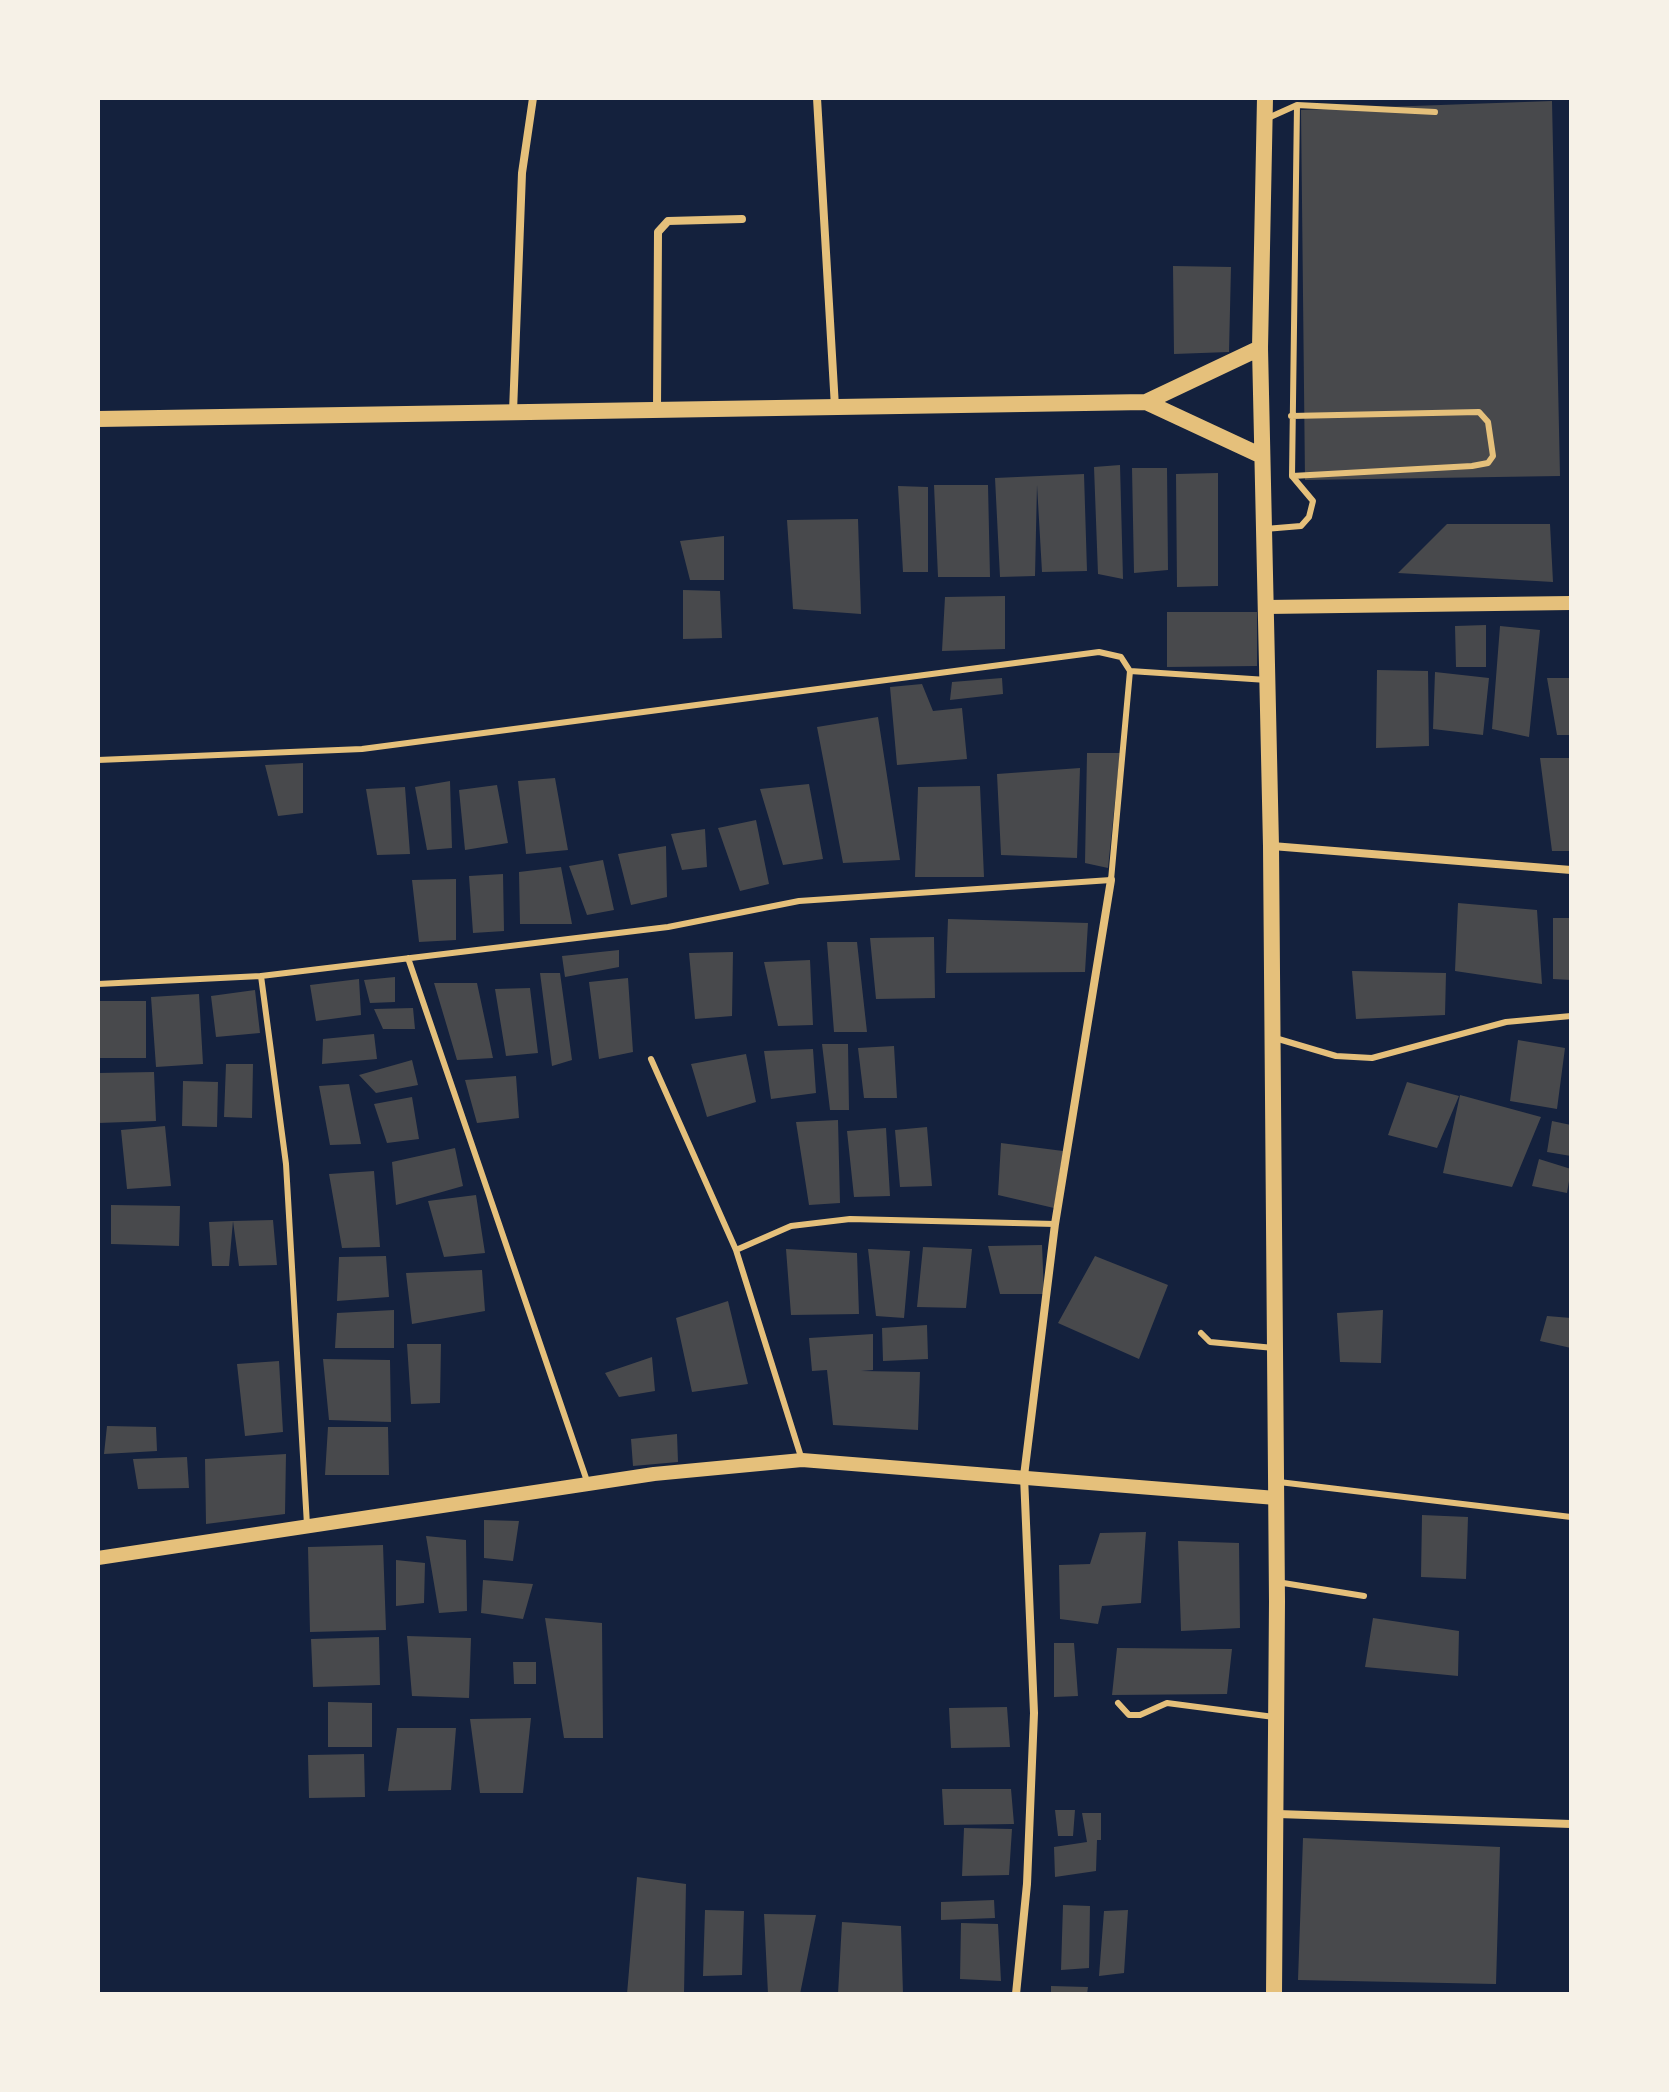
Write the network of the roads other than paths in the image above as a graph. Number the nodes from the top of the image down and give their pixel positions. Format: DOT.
graph roads {
  1 [pos="533,98"];
  2 [pos="817,98"];
  3 [pos="1265,98"];
  4 [pos="1297,105"];
  5 [pos="1435,112"];
  6 [pos="1265,119"];
  7 [pos="742,219"];
  8 [pos="1260,348"];
  9 [pos="1146,402"];
  10 [pos="835,407"];
  11 [pos="657,410"];
  12 [pos="513,413"];
  13 [pos="1291,416"];
  14 [pos="98,419"];
  15 [pos="1262,456"];
  16 [pos="1292,476"];
  17 [pos="1264,529"];
  18 [pos="1571,603"];
  19 [pos="1266,607"];
  20 [pos="1130,671"];
  21 [pos="1267,680"];
  22 [pos="98,760"];
  23 [pos="1271,846"];
  24 [pos="1571,870"];
  25 [pos="1111,880"];
  26 [pos="408,958"];
  27 [pos="261,976"];
  28 [pos="98,984"];
  29 [pos="1571,1016"];
  30 [pos="1272,1037"];
  31 [pos="651,1059"];
  32 [pos="1055,1224"];
  33 [pos="736,1250"];
  34 [pos="1201,1333"];
  35 [pos="1274,1348"];
  36 [pos="802,1460"];
  37 [pos="1024,1476"];
  38 [pos="588,1484"];
  39 [pos="1276,1490"];
  40 [pos="1571,1517"];
  41 [pos="307,1528"];
  42 [pos="98,1558"];
  43 [pos="1277,1582"];
  44 [pos="1364,1596"];
  45 [pos="1118,1703"];
  46 [pos="1278,1717"];
  47 [pos="1278,1814"];
  48 [pos="1571,1824"];
  49 [pos="1016,1994"];
  50 [pos="1274,1994"];
  1 -- 12 [label="street"];
  2 -- 10 [label="street"];
  3 -- 6 [label="main road"];
  4 -- 5 [label="lane"];
  4 -- 6 [label="lane"];
  4 -- 13 [label="lane"];
  6 -- 8 [label="main road"];
  7 -- 11 [label="street"];
  8 -- 9 [label="main road"];
  8 -- 15 [label="main road"];
  9 -- 10 [label="main road"];
  9 -- 15 [label="main road"];
  10 -- 11 [label="main road"];
  11 -- 12 [label="main road"];
  12 -- 14 [label="main road"];
  13 -- 16 [label="lane"];
  13 -- 16 [label="lane"];
  15 -- 17 [label="main road"];
  16 -- 17 [label="lane"];
  17 -- 19 [label="main road"];
  18 -- 19 [label="street"];
  19 -- 21 [label="main road"];
  20 -- 21 [label="lane"];
  20 -- 22 [label="lane"];
  20 -- 25 [label="lane"];
  21 -- 23 [label="main road"];
  23 -- 24 [label="street"];
  23 -- 30 [label="main road"];
  25 -- 26 [label="lane"];
  25 -- 32 [label="street"];
  26 -- 27 [label="lane"];
  26 -- 38 [label="lane"];
  27 -- 28 [label="lane"];
  27 -- 41 [label="lane"];
  29 -- 30 [label="lane"];
  30 -- 35 [label="main road"];
  31 -- 33 [label="lane"];
  32 -- 33 [label="lane"];
  32 -- 37 [label="street"];
  33 -- 36 [label="lane"];
  34 -- 35 [label="lane"];
  35 -- 39 [label="main road"];
  36 -- 37 [label="street"];
  36 -- 38 [label="street"];
  37 -- 39 [label="street"];
  37 -- 49 [label="street"];
  38 -- 41 [label="street"];
  39 -- 40 [label="lane"];
  39 -- 43 [label="main road"];
  41 -- 42 [label="street"];
  43 -- 44 [label="lane"];
  43 -- 46 [label="main road"];
  45 -- 46 [label="lane"];
  46 -- 47 [label="main road"];
  47 -- 48 [label="street"];
  47 -- 50 [label="main road"];
}
